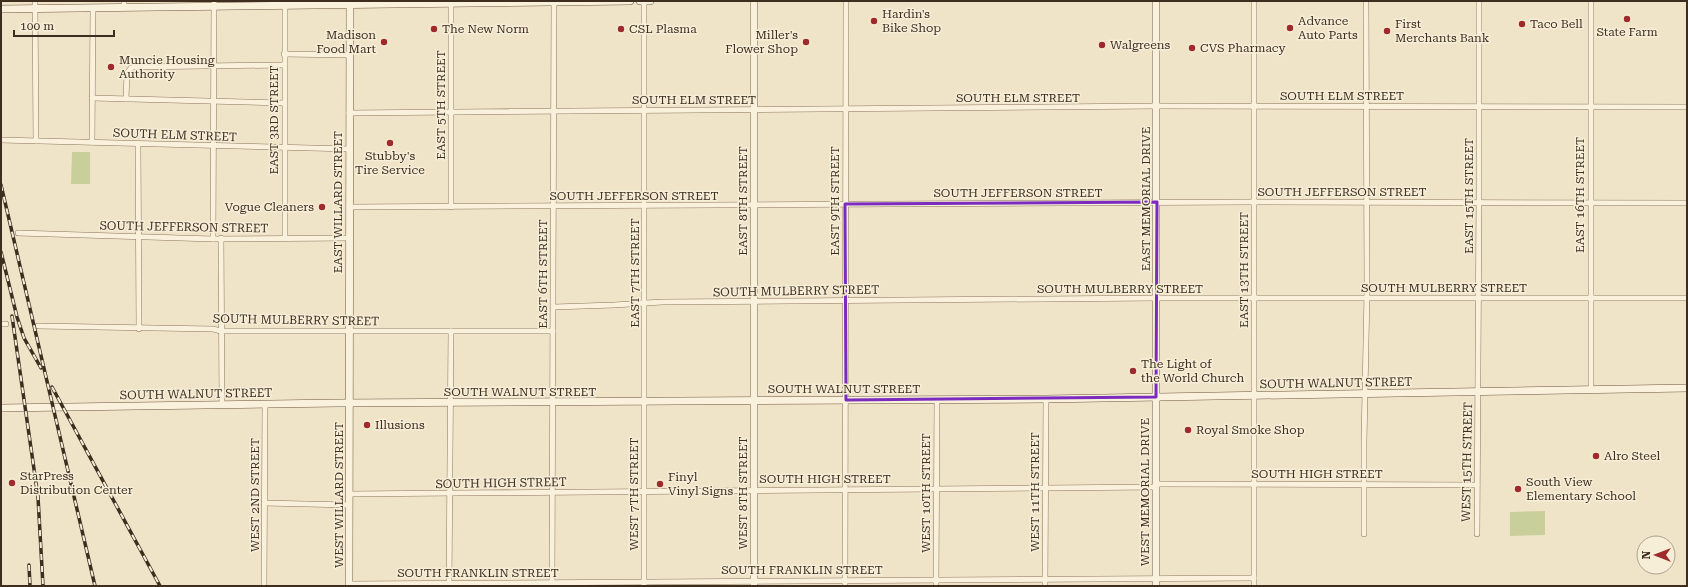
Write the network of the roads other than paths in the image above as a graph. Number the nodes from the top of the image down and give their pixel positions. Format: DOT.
graph roads {
  1 [pos="630,1"];
  2 [pos="640,1"];
  3 [pos="644,1"];
  4 [pos="650,1"];
  5 [pos="754,1"];
  6 [pos="846,1"];
  7 [pos="1156,1"];
  8 [pos="1254,1"];
  9 [pos="1366,1"];
  10 [pos="1479,1"];
  11 [pos="1591,1"];
  12 [pos="541,2"];
  13 [pos="214,3"];
  14 [pos="285,3"];
  15 [pos="350,3"];
  16 [pos="448,3"];
  17 [pos="554,3"];
  18 [pos="124,4"];
  19 [pos="35,5"];
  20 [pos="93,8"];
  21 [pos="1,9"];
  22 [pos="284,54"];
  23 [pos="349,55"];
  24 [pos="284,65"];
  25 [pos="214,66"];
  26 [pos="92,98"];
  27 [pos="126,99"];
  28 [pos="214,101"];
  29 [pos="284,103"];
  30 [pos="1157,106"];
  31 [pos="1254,106"];
  32 [pos="1366,106"];
  33 [pos="1479,107"];
  34 [pos="1591,107"];
  35 [pos="845,108"];
  36 [pos="1687,108"];
  37 [pos="644,110"];
  38 [pos="754,110"];
  39 [pos="553,111"];
  40 [pos="451,112"];
  41 [pos="349,113"];
  42 [pos="1,140"];
  43 [pos="36,141"];
  44 [pos="92,142"];
  45 [pos="138,144"];
  46 [pos="214,146"];
  47 [pos="284,148"];
  48 [pos="349,149"];
  49 [pos="1157,202"];
  50 [pos="1254,202"];
  51 [pos="1366,202"];
  52 [pos="1479,202"];
  53 [pos="1591,202"];
  54 [pos="1687,203"];
  55 [pos="845,204"];
  56 [pos="645,205"];
  57 [pos="755,205"];
  58 [pos="553,206"];
  59 [pos="349,207"];
  60 [pos="452,207"];
  61 [pos="18,233"];
  62 [pos="139,237"];
  63 [pos="221,238"];
  64 [pos="284,238"];
  65 [pos="349,238"];
  66 [pos="213,239"];
  67 [pos="1157,298"];
  68 [pos="1254,298"];
  69 [pos="1366,298"];
  70 [pos="1478,298"];
  71 [pos="1590,298"];
  72 [pos="1687,298"];
  73 [pos="845,300"];
  74 [pos="754,301"];
  75 [pos="644,303"];
  76 [pos="554,306"];
  77 [pos="38,326"];
  78 [pos="139,328"];
  79 [pos="221,331"];
  80 [pos="350,331"];
  81 [pos="450,331"];
  82 [pos="554,331"];
  83 [pos="1687,388"];
  84 [pos="1591,389"];
  85 [pos="1478,391"];
  86 [pos="1365,394"];
  87 [pos="1254,395"];
  88 [pos="1156,397"];
  89 [pos="1046,399"];
  90 [pos="846,400"];
  91 [pos="937,400"];
  92 [pos="754,401"];
  93 [pos="554,402"];
  94 [pos="644,402"];
  95 [pos="450,403"];
  96 [pos="350,404"];
  97 [pos="222,405"];
  98 [pos="265,405"];
  99 [pos="1,408"];
  100 [pos="1254,484"];
  101 [pos="1364,484"];
  102 [pos="1477,485"];
  103 [pos="1156,486"];
  104 [pos="936,488"];
  105 [pos="1046,488"];
  106 [pos="845,489"];
  107 [pos="754,490"];
  108 [pos="553,491"];
  109 [pos="644,491"];
  110 [pos="350,494"];
  111 [pos="450,494"];
  112 [pos="264,503"];
  113 [pos="350,505"];
  114 [pos="1364,534"];
  115 [pos="1477,534"];
  116 [pos="1254,578"];
  117 [pos="936,579"];
  118 [pos="1045,579"];
  119 [pos="845,580"];
  120 [pos="1156,582"];
  121 [pos="754,583"];
  122 [pos="450,584"];
  123 [pos="552,584"];
  124 [pos="644,584"];
  125 [pos="349,585"];
  126 [pos="264,586"];
  127 [pos="845,586"];
  128 [pos="936,586"];
  129 [pos="1045,586"];
  130 [pos="1254,586"];
  1 -- 17 [label="main road"];
  2 -- 3 [label="main road"];
  3 -- 4 [label="main road"];
  3 -- 37 [label="street, EAST 7TH STREET"];
  5 -- 38 [label="main road, EAST 8TH STREET"];
  6 -- 35 [label="street, EAST 9TH STREET"];
  7 -- 30 [label="main road, EAST MEMORIAL DRIVE"];
  8 -- 31 [label="street, EAST 13TH STREET"];
  9 -- 32 [label="street"];
  10 -- 33 [label="street, EAST 15TH STREET"];
  11 -- 34 [label="street, EAST 16TH STREET"];
  12 -- 16 [label="main road"];
  12 -- 17 [label="main road"];
  13 -- 14 [label="main road"];
  13 -- 18 [label="main road"];
  13 -- 25 [label="street"];
  14 -- 15 [label="main road"];
  14 -- 22 [label="street, EAST 3RD STREET"];
  15 -- 16 [label="main road"];
  15 -- 23 [label="main road, EAST WILLARD STREET"];
  16 -- 40 [label="street, EAST 5TH STREET"];
  17 -- 39 [label="street, EAST 6TH STREET"];
  18 -- 20 [label="main road"];
  19 -- 20 [label="main road"];
  19 -- 21 [label="main road"];
  19 -- 43 [label="street"];
  20 -- 26 [label="street"];
  22 -- 23 [label="street"];
  22 -- 24 [label="street, EAST 3RD STREET"];
  23 -- 41 [label="main road, EAST WILLARD STREET"];
  24 -- 25 [label="street"];
  24 -- 29 [label="street, EAST 3RD STREET"];
  25 -- 27 [label="street"];
  25 -- 28 [label="street"];
  26 -- 27 [label="street"];
  26 -- 44 [label="street"];
  27 -- 28 [label="street"];
  28 -- 29 [label="street"];
  28 -- 46 [label="street"];
  29 -- 47 [label="street, EAST 3RD STREET"];
  30 -- 31 [label="street, SOUTH ELM STREET"];
  30 -- 35 [label="street, SOUTH ELM STREET"];
  30 -- 49 [label="main road, EAST MEMORIAL DRIVE"];
  31 -- 32 [label="street, SOUTH ELM STREET"];
  31 -- 50 [label="street, EAST 13TH STREET"];
  32 -- 33 [label="street, SOUTH ELM STREET"];
  32 -- 51 [label="street"];
  33 -- 34 [label="street, SOUTH ELM STREET"];
  33 -- 52 [label="street, EAST 15TH STREET"];
  34 -- 36 [label="street, SOUTH ELM STREET"];
  34 -- 53 [label="street, EAST 16TH STREET"];
  35 -- 38 [label="street, SOUTH ELM STREET"];
  35 -- 55 [label="street, EAST 9TH STREET"];
  37 -- 38 [label="street, SOUTH ELM STREET"];
  37 -- 39 [label="street, SOUTH ELM STREET"];
  37 -- 56 [label="street, EAST 7TH STREET"];
  38 -- 57 [label="main road, EAST 8TH STREET"];
  39 -- 40 [label="street, SOUTH ELM STREET"];
  39 -- 58 [label="street, EAST 6TH STREET"];
  40 -- 41 [label="street, SOUTH ELM STREET"];
  40 -- 60 [label="street, EAST 5TH STREET"];
  41 -- 48 [label="main road, EAST WILLARD STREET"];
  42 -- 43 [label="street, SOUTH ELM STREET"];
  43 -- 44 [label="street, SOUTH ELM STREET"];
  44 -- 45 [label="street, SOUTH ELM STREET"];
  45 -- 46 [label="street, SOUTH ELM STREET"];
  45 -- 62 [label="street"];
  46 -- 47 [label="street, SOUTH ELM STREET"];
  46 -- 66 [label="street"];
  47 -- 48 [label="street, SOUTH ELM STREET"];
  47 -- 64 [label="street, EAST 3RD STREET"];
  48 -- 59 [label="main road, EAST WILLARD STREET"];
  49 -- 50 [label="street, SOUTH JEFFERSON STREET"];
  49 -- 55 [label="street, SOUTH JEFFERSON STREET"];
  49 -- 67 [label="main road, EAST MEMORIAL DRIVE"];
  50 -- 51 [label="street, SOUTH JEFFERSON STREET"];
  50 -- 68 [label="street, EAST 13TH STREET"];
  51 -- 52 [label="street, SOUTH JEFFERSON STREET"];
  51 -- 69 [label="street"];
  52 -- 53 [label="street, SOUTH JEFFERSON STREET"];
  52 -- 70 [label="street, EAST 15TH STREET"];
  53 -- 54 [label="street, SOUTH JEFFERSON STREET"];
  53 -- 71 [label="street, EAST 16TH STREET"];
  55 -- 57 [label="street, SOUTH JEFFERSON STREET"];
  55 -- 73 [label="street, EAST 9TH STREET"];
  56 -- 57 [label="street, SOUTH JEFFERSON STREET"];
  56 -- 58 [label="street, SOUTH JEFFERSON STREET"];
  56 -- 75 [label="street, EAST 7TH STREET"];
  57 -- 74 [label="main road, EAST 8TH STREET"];
  58 -- 60 [label="street, SOUTH JEFFERSON STREET"];
  58 -- 76 [label="street, EAST 6TH STREET"];
  59 -- 60 [label="street, SOUTH JEFFERSON STREET"];
  59 -- 65 [label="main road, EAST WILLARD STREET"];
  61 -- 62 [label="street, SOUTH JEFFERSON STREET"];
  62 -- 66 [label="street, SOUTH JEFFERSON STREET"];
  62 -- 78 [label="street"];
  63 -- 64 [label="street, SOUTH JEFFERSON STREET"];
  63 -- 66 [label="street, SOUTH JEFFERSON STREET"];
  63 -- 79 [label="street"];
  64 -- 65 [label="street, SOUTH JEFFERSON STREET"];
  65 -- 80 [label="main road, EAST WILLARD STREET"];
  67 -- 68 [label="street, SOUTH MULBERRY STREET"];
  67 -- 73 [label="street, SOUTH MULBERRY STREET"];
  67 -- 88 [label="main road, EAST MEMORIAL DRIVE"];
  68 -- 69 [label="street, SOUTH MULBERRY STREET"];
  68 -- 87 [label="street, EAST 13TH STREET"];
  69 -- 70 [label="street, SOUTH MULBERRY STREET"];
  69 -- 86 [label="street"];
  70 -- 71 [label="street, SOUTH MULBERRY STREET"];
  70 -- 85 [label="street, EAST 15TH STREET"];
  71 -- 72 [label="street, SOUTH MULBERRY STREET"];
  71 -- 84 [label="street, EAST 16TH STREET"];
  73 -- 74 [label="street, SOUTH MULBERRY STREET"];
  73 -- 90 [label="street, EAST 9TH STREET"];
  74 -- 75 [label="street, SOUTH MULBERRY STREET"];
  74 -- 92 [label="main road, EAST 8TH STREET"];
  75 -- 76 [label="street, SOUTH MULBERRY STREET"];
  75 -- 94 [label="street, EAST 7TH STREET"];
  76 -- 82 [label="street, EAST 6TH STREET"];
  77 -- 78 [label="street, SOUTH MULBERRY STREET"];
  78 -- 79 [label="street, SOUTH MULBERRY STREET"];
  79 -- 80 [label="street, SOUTH MULBERRY STREET"];
  79 -- 97 [label="street"];
  80 -- 81 [label="street, SOUTH MULBERRY STREET"];
  80 -- 96 [label="main road, EAST WILLARD STREET"];
  81 -- 82 [label="street, SOUTH MULBERRY STREET"];
  81 -- 95 [label="street"];
  82 -- 93 [label="street, EAST 6TH STREET"];
  83 -- 84 [label="main road, SOUTH WALNUT STREET"];
  84 -- 85 [label="main road, SOUTH WALNUT STREET"];
  85 -- 86 [label="main road, SOUTH WALNUT STREET"];
  85 -- 102 [label="street, WEST 15TH STREET"];
  86 -- 87 [label="main road, SOUTH WALNUT STREET"];
  86 -- 101 [label="street"];
  87 -- 88 [label="main road, SOUTH WALNUT STREET"];
  87 -- 100 [label="street, EAST 13TH STREET"];
  88 -- 89 [label="main road, SOUTH WALNUT STREET"];
  88 -- 103 [label="main road, WEST MEMORIAL DRIVE"];
  89 -- 91 [label="main road, SOUTH WALNUT STREET"];
  89 -- 105 [label="street, WEST 11TH STREET"];
  90 -- 91 [label="main road, SOUTH WALNUT STREET"];
  90 -- 92 [label="main road, SOUTH WALNUT STREET"];
  90 -- 106 [label="street, EAST 9TH STREET"];
  91 -- 104 [label="street, WEST 10TH STREET"];
  92 -- 94 [label="main road, SOUTH WALNUT STREET"];
  92 -- 107 [label="main road, WEST 8TH STREET"];
  93 -- 94 [label="main road, SOUTH WALNUT STREET"];
  93 -- 95 [label="main road, SOUTH WALNUT STREET"];
  93 -- 108 [label="street, EAST 6TH STREET"];
  94 -- 109 [label="street, WEST 7TH STREET"];
  95 -- 96 [label="main road, SOUTH WALNUT STREET"];
  95 -- 111 [label="street"];
  96 -- 98 [label="main road, SOUTH WALNUT STREET"];
  96 -- 110 [label="main road, WEST WILLARD STREET"];
  97 -- 98 [label="main road, SOUTH WALNUT STREET"];
  97 -- 99 [label="main road, SOUTH WALNUT STREET"];
  98 -- 112 [label="street, WEST 2ND STREET"];
  100 -- 101 [label="street, SOUTH HIGH STREET"];
  100 -- 103 [label="street, SOUTH HIGH STREET"];
  100 -- 116 [label="street, EAST 13TH STREET"];
  101 -- 102 [label="street, SOUTH HIGH STREET"];
  101 -- 114 [label="street"];
  102 -- 115 [label="street, WEST 15TH STREET"];
  103 -- 105 [label="street, SOUTH HIGH STREET"];
  103 -- 120 [label="main road, WEST MEMORIAL DRIVE"];
  104 -- 105 [label="street, SOUTH HIGH STREET"];
  104 -- 106 [label="street, SOUTH HIGH STREET"];
  104 -- 117 [label="street, WEST 10TH STREET"];
  105 -- 118 [label="street, WEST 11TH STREET"];
  106 -- 107 [label="street, SOUTH HIGH STREET"];
  106 -- 119 [label="street, EAST 9TH STREET"];
  107 -- 109 [label="street, SOUTH HIGH STREET"];
  107 -- 121 [label="main road, WEST 8TH STREET"];
  108 -- 109 [label="street, SOUTH HIGH STREET"];
  108 -- 111 [label="street, SOUTH HIGH STREET"];
  108 -- 123 [label="street, EAST 6TH STREET"];
  109 -- 124 [label="street, WEST 7TH STREET"];
  110 -- 111 [label="street, SOUTH HIGH STREET"];
  110 -- 113 [label="main road, WEST WILLARD STREET"];
  111 -- 122 [label="street"];
  112 -- 113 [label="street"];
  112 -- 126 [label="street, WEST 2ND STREET"];
  113 -- 125 [label="main road, WEST WILLARD STREET"];
  116 -- 120 [label="street, SOUTH FRANKLIN STREET"];
  116 -- 130 [label="street, EAST 13TH STREET"];
  117 -- 118 [label="street, SOUTH FRANKLIN STREET"];
  117 -- 119 [label="street, SOUTH FRANKLIN STREET"];
  117 -- 128 [label="street, WEST 10TH STREET"];
  118 -- 120 [label="street, SOUTH FRANKLIN STREET"];
  118 -- 129 [label="street, WEST 11TH STREET"];
  119 -- 121 [label="street, SOUTH FRANKLIN STREET"];
  119 -- 127 [label="street, EAST 9TH STREET"];
  121 -- 124 [label="street, SOUTH FRANKLIN STREET"];
  122 -- 123 [label="street, SOUTH FRANKLIN STREET"];
  122 -- 125 [label="street, SOUTH FRANKLIN STREET"];
  123 -- 124 [label="street, SOUTH FRANKLIN STREET"];
}
